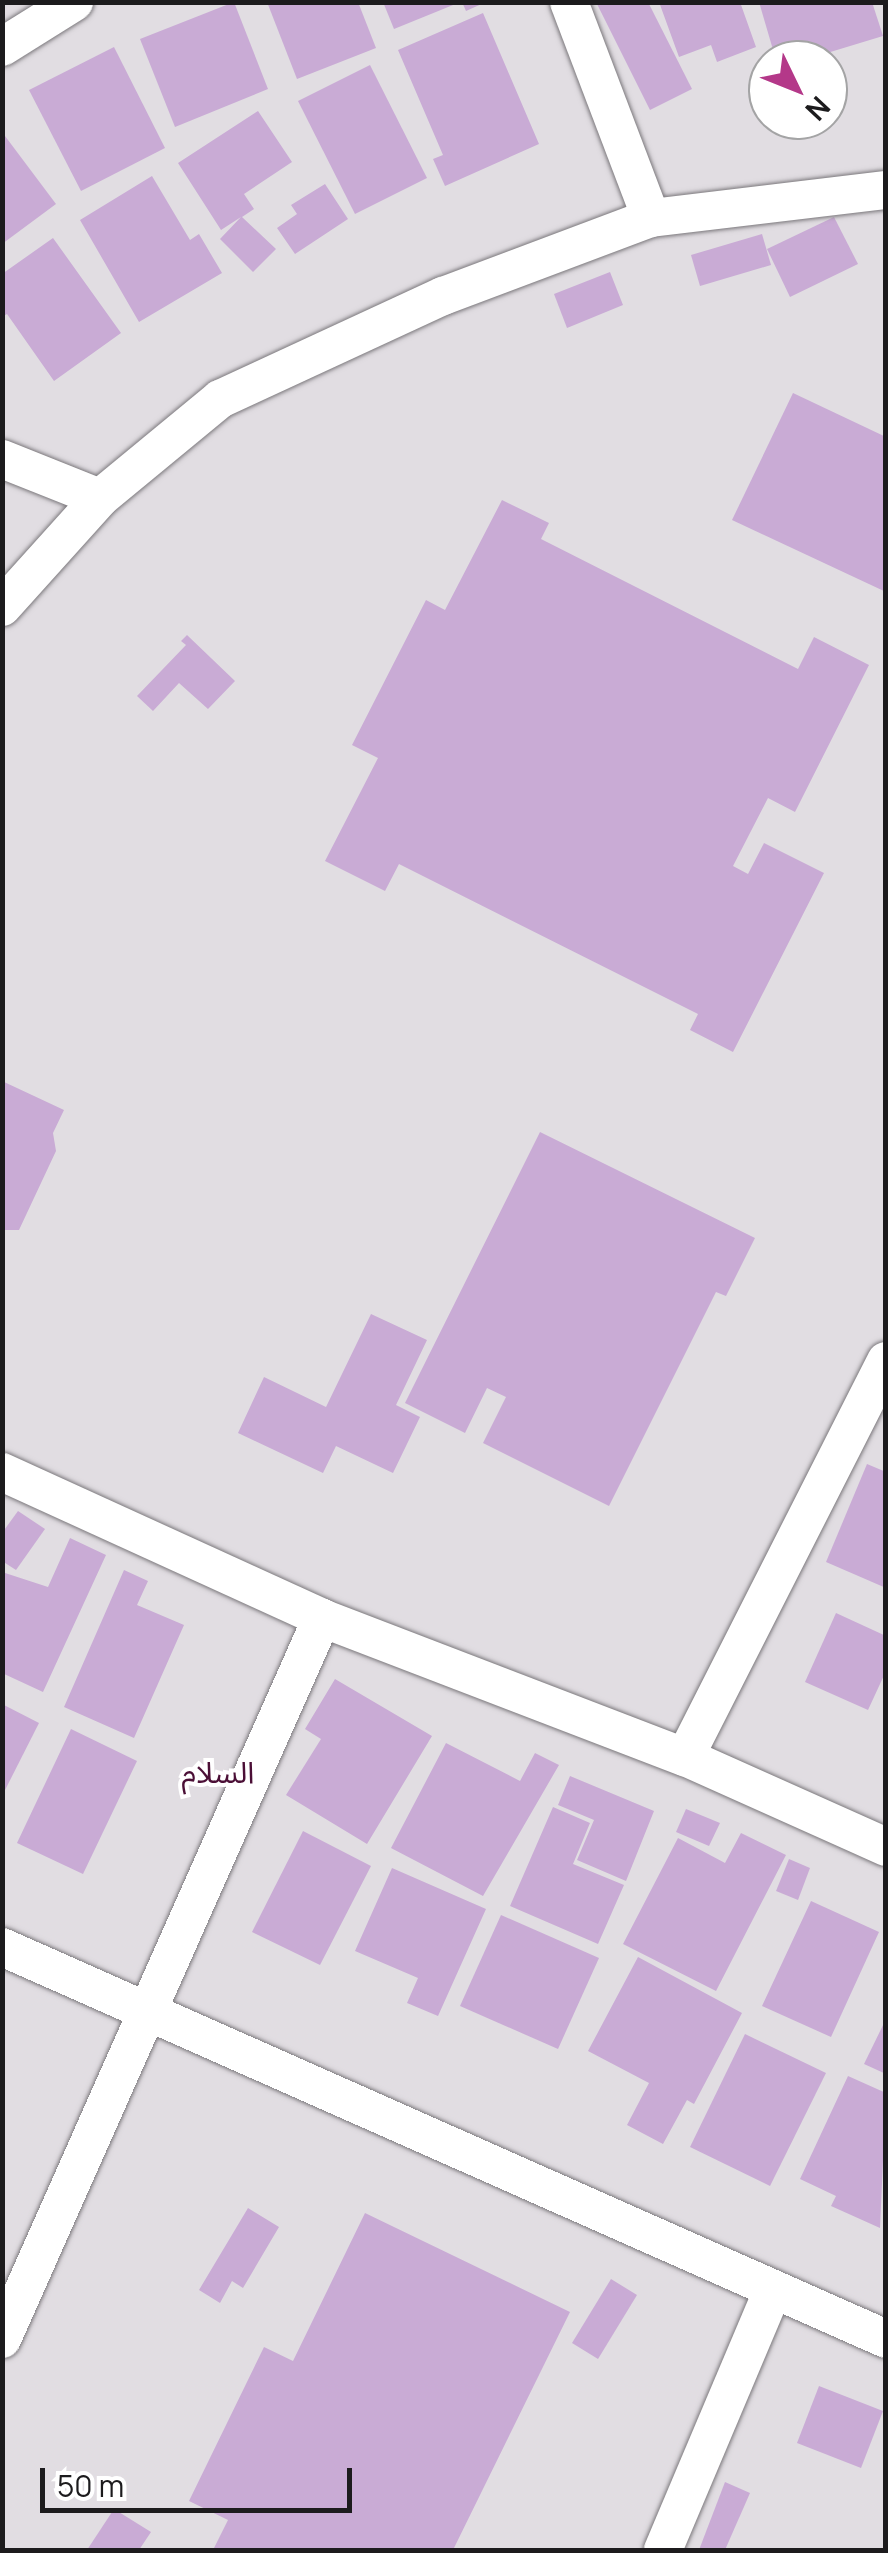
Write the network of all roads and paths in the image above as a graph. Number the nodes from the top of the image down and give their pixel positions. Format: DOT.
graph roads {
  1 [pos="74,2"];
  2 [pos="569,2"];
  3 [pos="2,47"];
  4 [pos="886,190"];
  5 [pos="650,218"];
  6 [pos="2,459"];
  7 [pos="100,498"];
  8 [pos="2,607"];
  9 [pos="886,1361"];
  10 [pos="878,1401"];
  11 [pos="2,1472"];
  12 [pos="322,1618"];
  13 [pos="685,1757"];
  14 [pos="886,1847"];
  15 [pos="2,1947"];
  16 [pos="148,2011"];
  17 [pos="773,2289"];
  18 [pos="2,2339"];
  19 [pos="886,2339"];
  20 [pos="663,2550"];
  1 -- 3 [label="street"];
  2 -- 5 [label="street"];
  4 -- 5 [label="street"];
  5 -- 7 [label="street"];
  6 -- 7 [label="street"];
  7 -- 8 [label="street"];
  9 -- 10 [label="street"];
  10 -- 13 [label="street"];
  11 -- 12 [label="street"];
  12 -- 13 [label="street"];
  12 -- 16 [label="street"];
  13 -- 14 [label="street"];
  15 -- 16 [label="street"];
  16 -- 17 [label="street"];
  16 -- 18 [label="street"];
  17 -- 19 [label="street"];
  17 -- 20 [label="street"];
}
